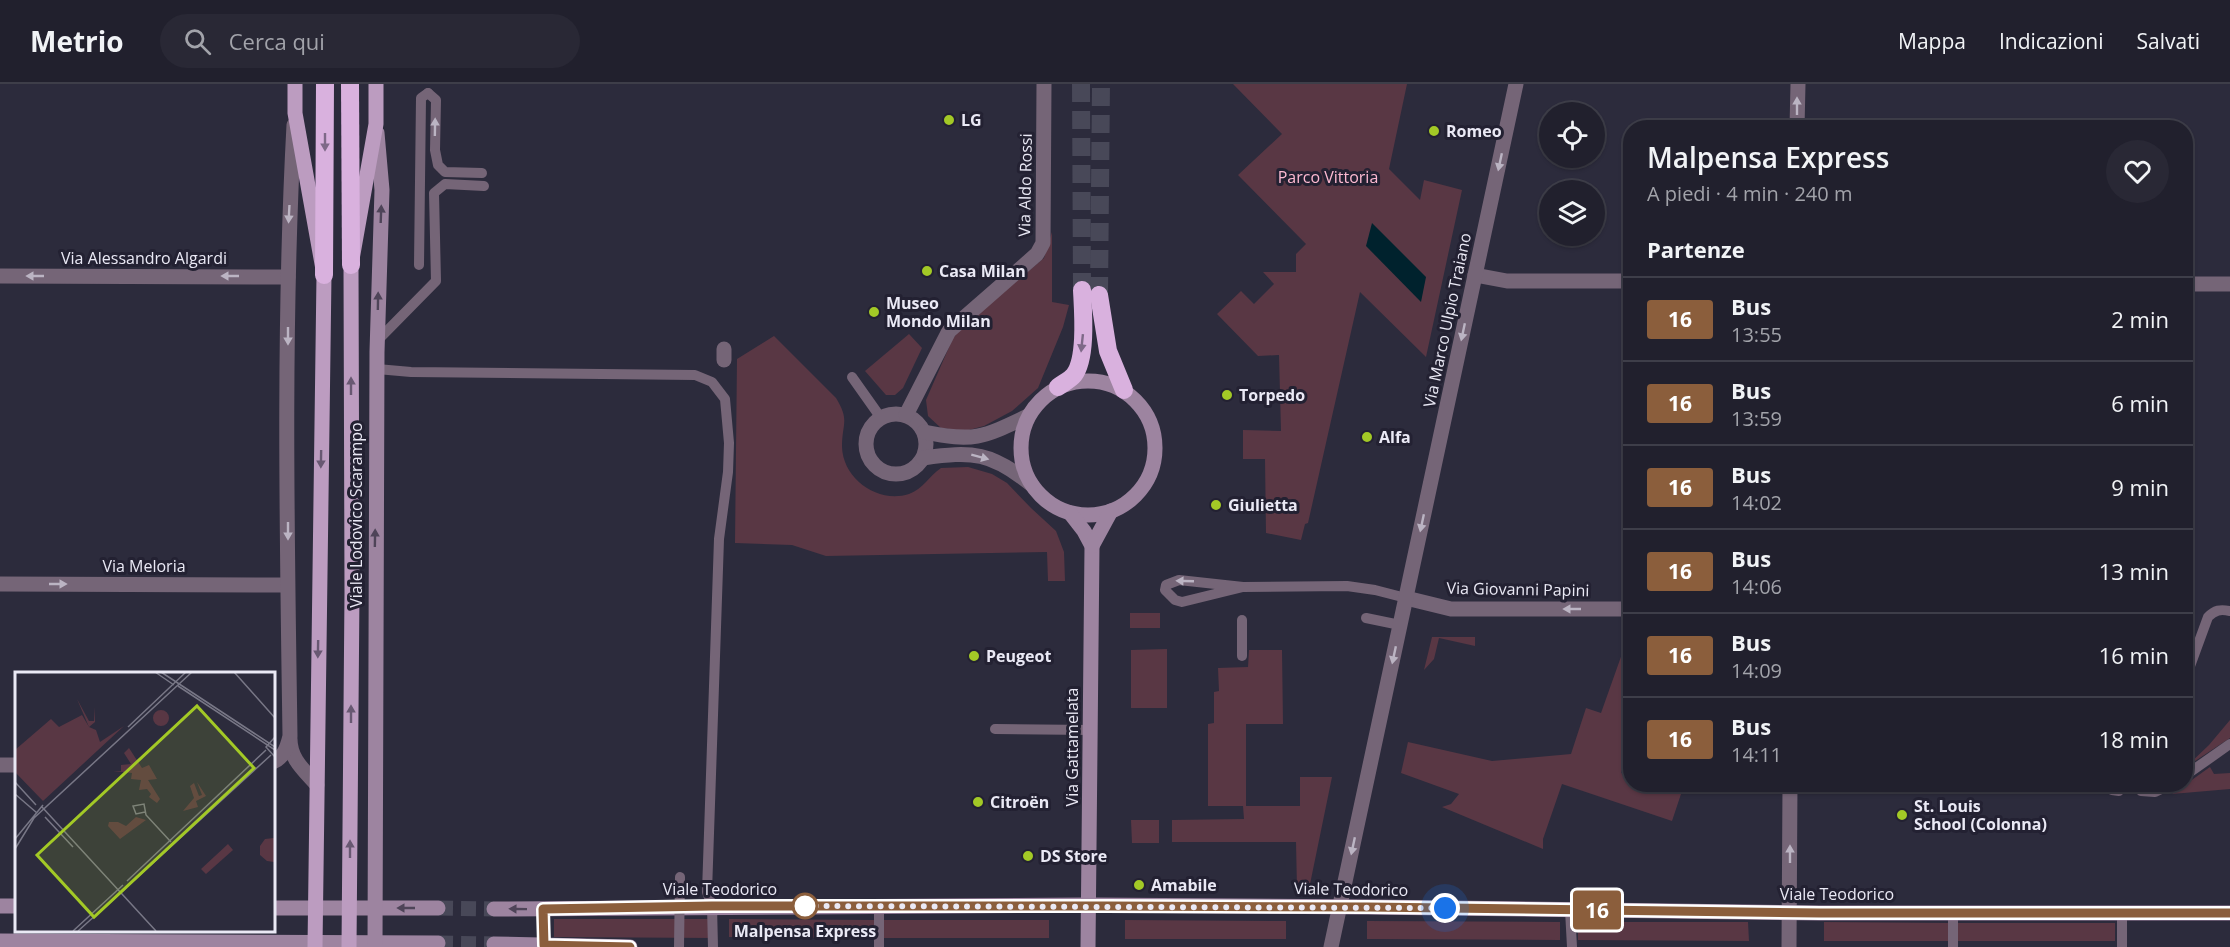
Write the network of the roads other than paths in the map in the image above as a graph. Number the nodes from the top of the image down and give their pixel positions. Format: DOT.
graph roads {
  1 [pos="295,84"];
  2 [pos="325,84"];
  3 [pos="350,84"];
  4 [pos="376,84"];
  5 [pos="1044,84"];
  6 [pos="1516,84"];
  7 [pos="1798,84"];
  8 [pos="428,88"];
  9 [pos="295,113"];
  10 [pos="1797,120"];
  11 [pos="376,124"];
  12 [pos="482,173"];
  13 [pos="484,186"];
  14 [pos="351,265"];
  15 [pos="420,265"];
  16 [pos="324,275"];
  17 [pos="1475,275"];
  18 [pos="0,276"];
  19 [pos="288,277"];
  20 [pos="1623,281"];
  21 [pos="2193,284"];
  22 [pos="2230,284"];
  23 [pos="377,341"];
  24 [pos="377,369"];
  25 [pos="852,377"];
  26 [pos="1058,387"];
  27 [pos="1124,390"];
  28 [pos="906,415"];
  29 [pos="1028,416"];
  30 [pos="880,418"];
  31 [pos="924,432"];
  32 [pos="922,458"];
  33 [pos="1032,485"];
  34 [pos="1111,511"];
  35 [pos="1070,513"];
  36 [pos="1092,546"];
  37 [pos="0,584"];
  38 [pos="288,585"];
  39 [pos="1243,587"];
  40 [pos="1406,598"];
  41 [pos="1623,609"];
  42 [pos="2230,611"];
  43 [pos="1366,618"];
  44 [pos="1242,620"];
  45 [pos="1400,625"];
  46 [pos="1242,656"];
  47 [pos="2193,658"];
  48 [pos="995,729"];
  49 [pos="1091,730"];
  50 [pos="290,736"];
  51 [pos="2230,744"];
  52 [pos="274,762"];
  53 [pos="2193,770"];
  54 [pos="317,785"];
  55 [pos="1790,792"];
  56 [pos="680,876"];
  57 [pos="712,906"];
  58 [pos="879,906"];
  59 [pos="1089,906"];
  60 [pos="1340,907"];
  61 [pos="274,908"];
  62 [pos="315,908"];
  63 [pos="349,908"];
  64 [pos="375,908"];
  65 [pos="438,908"];
  66 [pos="494,909"];
  67 [pos="543,909"];
  68 [pos="1570,909"];
  69 [pos="1790,912"];
  70 [pos="1953,912"];
  71 [pos="2122,912"];
  72 [pos="2230,913"];
  73 [pos="119,936"];
  74 [pos="0,941"];
  75 [pos="438,943"];
  76 [pos="494,944"];
  77 [pos="315,945"];
  78 [pos="349,945"];
  79 [pos="375,945"];
  80 [pos="544,945"];
  81 [pos="630,947"];
  82 [pos="679,947"];
  83 [pos="713,947"];
  84 [pos="879,947"];
  85 [pos="1088,947"];
  86 [pos="1331,947"];
  87 [pos="1572,947"];
  88 [pos="1789,947"];
  89 [pos="1953,947"];
  90 [pos="2122,947"];
  1 -- 9 [label="main road"];
  2 -- 16 [label="highway, one-way"];
  3 -- 14 [label="highway, Viale Lodovico Scarampo"];
  4 -- 11 [label="main road, Viale Lodovico Scarampo"];
  5 -- 28 [label="street, Via Aldo Rossi"];
  6 -- 17 [label="street, Via Marco Ulpio Traiano, one-way"];
  10 -- 7 [label="street, one-way"];
  12 -- 8 [label="lane, one-way"];
  8 -- 15 [label="lane"];
  9 -- 16 [label="main road"];
  9 -- 19 [label="street, one-way"];
  11 -- 14 [label="main road"];
  23 -- 11 [label="street, Viale Lodovico Scarampo, one-way"];
  13 -- 23 [label="lane"];
  63 -- 14 [label="main road, Viale Lodovico Scarampo, one-way"];
  16 -- 54 [label="main road, one-way"];
  17 -- 20 [label="street"];
  17 -- 40 [label="street, Via Marco Ulpio Traiano, one-way"];
  19 -- 18 [label="street, Via Alessandro Algardi, one-way"];
  19 -- 38 [label="street, one-way"];
  21 -- 22 [label="street"];
  23 -- 24 [label="street, Viale Lodovico Scarampo"];
  24 -- 57 [label="lane"];
  64 -- 24 [label="street, Viale Lodovico Scarampo, one-way"];
  25 -- 30 [label="lane"];
  26 -- 27 [label="street"];
  27 -- 26 [label="highway, one-way"];
  26 -- 29 [label="street"];
  27 -- 34 [label="street"];
  28 -- 30 [label="street"];
  28 -- 31 [label="street"];
  29 -- 31 [label="street"];
  29 -- 33 [label="street"];
  30 -- 32 [label="street"];
  31 -- 32 [label="street"];
  32 -- 33 [label="street, one-way"];
  33 -- 35 [label="street"];
  34 -- 35 [label="street"];
  34 -- 36 [label="street, Via Gattamelata"];
  35 -- 36 [label="street"];
  36 -- 49 [label="street, Via Gattamelata"];
  37 -- 38 [label="street, Via Meloria, one-way"];
  38 -- 50 [label="street"];
  39 -- 39 [label="lane, one-way"];
  39 -- 40 [label="lane"];
  41 -- 40 [label="street, Via Giovanni Papini, one-way"];
  40 -- 45 [label="street, Via Marco Ulpio Traiano"];
  42 -- 47 [label="lane"];
  43 -- 45 [label="lane"];
  44 -- 46 [label="lane"];
  45 -- 60 [label="street, Via Marco Ulpio Traiano, one-way"];
  48 -- 49 [label="lane"];
  49 -- 59 [label="street, Via Gattamelata"];
  50 -- 52 [label="street"];
  50 -- 54 [label="street"];
  51 -- 53 [label="lane"];
  54 -- 62 [label="main road"];
  69 -- 55 [label="street, one-way"];
  56 -- 82 [label="lane, bridge"];
  57 -- 58 [label="street, Viale Teodorico"];
  57 -- 67 [label="street, Viale Teodorico"];
  57 -- 83 [label="lane"];
  58 -- 59 [label="street, Viale Teodorico"];
  58 -- 84 [label="lane"];
  59 -- 60 [label="street, Viale Teodorico"];
  59 -- 85 [label="street, Via Gattamelata"];
  60 -- 68 [label="street, Viale Teodorico"];
  60 -- 86 [label="street, Via Marco Ulpio Traiano"];
  61 -- 62 [label="street"];
  62 -- 63 [label="street"];
  62 -- 77 [label="main road"];
  63 -- 64 [label="street"];
  63 -- 78 [label="main road, Viale Lodovico Scarampo"];
  65 -- 64 [label="street, one-way"];
  64 -- 79 [label="street, Viale Lodovico Scarampo"];
  67 -- 66 [label="street, Viale Teodorico, one-way"];
  67 -- 80 [label="lane"];
  68 -- 69 [label="street, Viale Teodorico"];
  68 -- 87 [label="lane"];
  69 -- 70 [label="street, Viale Teodorico"];
  69 -- 88 [label="street"];
  70 -- 71 [label="street, Viale Teodorico"];
  70 -- 89 [label="lane"];
  71 -- 72 [label="street, Viale Teodorico"];
  71 -- 90 [label="lane"];
  73 -- 74 [label="street"];
  73 -- 77 [label="street"];
  75 -- 79 [label="street"];
  76 -- 80 [label="street"];
  77 -- 78 [label="street"];
  78 -- 79 [label="street"];
  80 -- 81 [label="street"];
}
